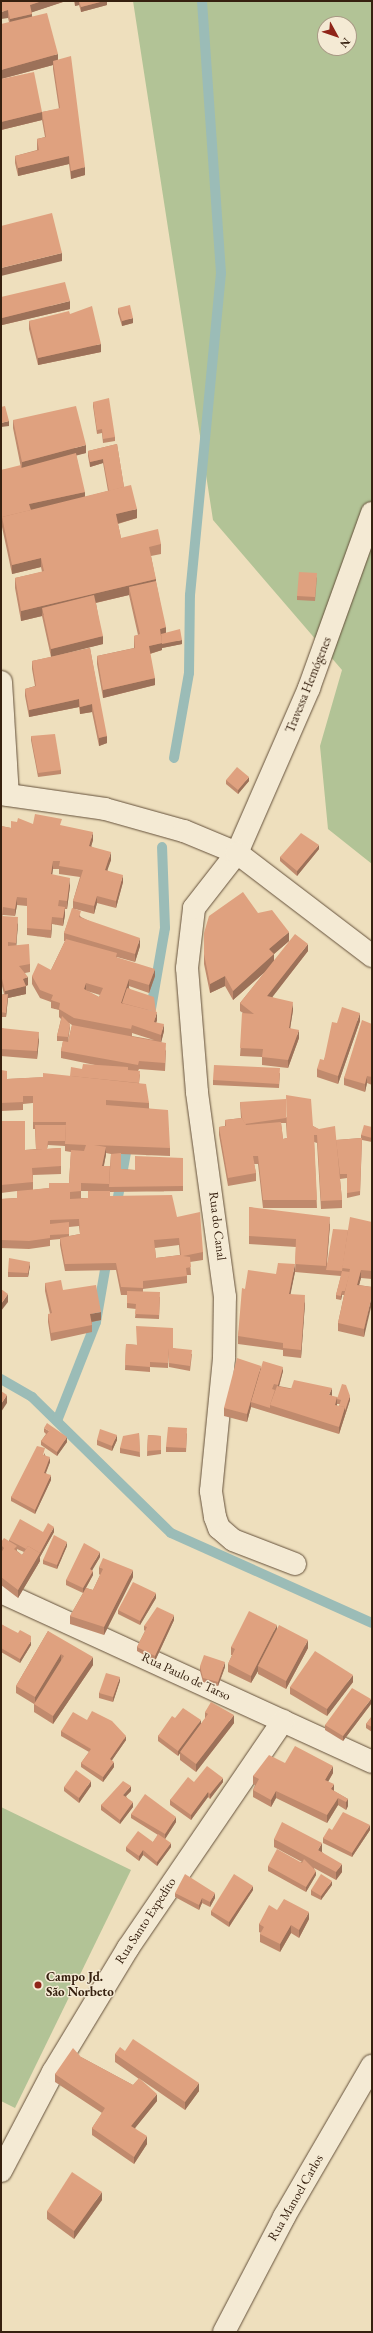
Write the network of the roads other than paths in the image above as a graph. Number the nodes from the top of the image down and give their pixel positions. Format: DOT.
graph roads {
  1 [pos="372,513"];
  2 [pos="1,682"];
  3 [pos="5,794"];
  4 [pos="237,853"];
  5 [pos="372,956"];
  6 [pos="295,1564"];
  7 [pos="1,1592"];
  8 [pos="283,1721"];
  9 [pos="372,1762"];
  10 [pos="372,2066"];
  11 [pos="1,2171"];
  12 [pos="224,2332"];
  1 -- 4 [label="street, Travessa Hemógenes"];
  2 -- 3 [label="street"];
  3 -- 4 [label="street"];
  4 -- 5 [label="street"];
  4 -- 6 [label="street, Rua do Canal"];
  7 -- 8 [label="street, Rua Paulo de Tarso"];
  8 -- 9 [label="street, Rua Paulo de Tarso"];
  8 -- 11 [label="street, Rua Santo Expedito"];
  10 -- 12 [label="street, Rua Manoel Carlos"];
}
